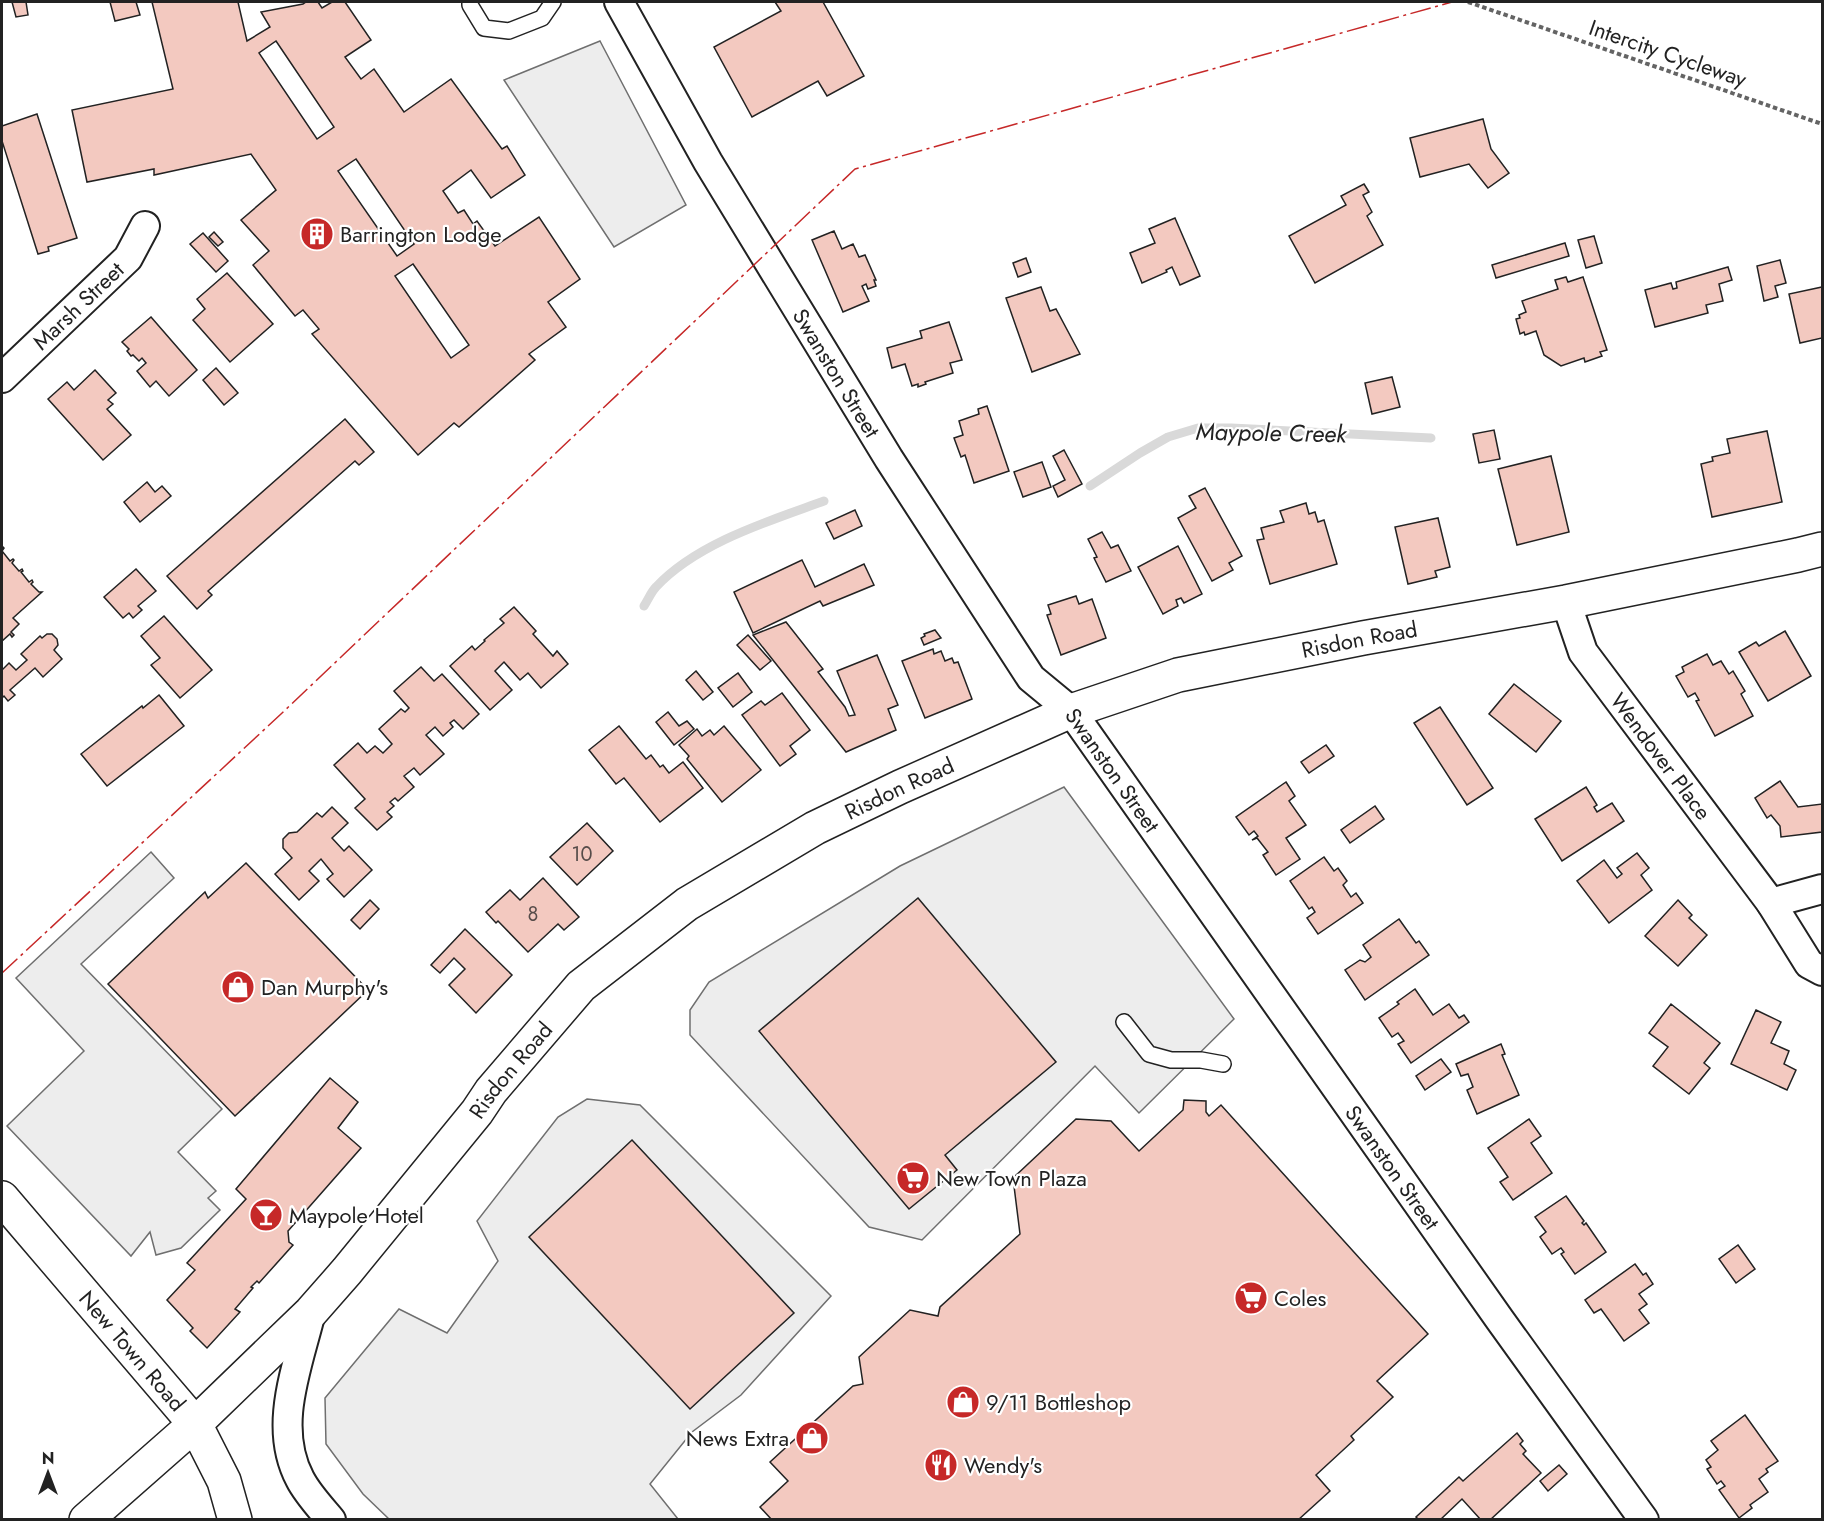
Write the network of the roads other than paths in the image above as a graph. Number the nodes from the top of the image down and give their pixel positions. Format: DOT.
graph roads {
  1 [pos="470,2"];
  2 [pos="553,2"];
  3 [pos="619,2"];
  4 [pos="145,226"];
  5 [pos="2,378"];
  6 [pos="1822,549"];
  7 [pos="1566,602"];
  8 [pos="1071,711"];
  9 [pos="1822,890"];
  10 [pos="1771,903"];
  11 [pos="1822,971"];
  12 [pos="1124,1022"];
  13 [pos="1223,1065"];
  14 [pos="2,1198"];
  15 [pos="311,1312"];
  16 [pos="195,1424"];
  17 [pos="86,1520"];
  18 [pos="235,1520"];
  19 [pos="331,1520"];
  20 [pos="1644,1520"];
  1 -- 2 [label="lane"];
  3 -- 8 [label="street, Swanston Street"];
  4 -- 5 [label="street, Marsh Street"];
  6 -- 7 [label="street, Risdon Road"];
  7 -- 8 [label="street, Risdon Road"];
  7 -- 10 [label="street, Wendover Place"];
  8 -- 15 [label="street, Risdon Road"];
  8 -- 20 [label="street, Swanston Street"];
  9 -- 10 [label="street"];
  10 -- 11 [label="street, Wendover Place"];
  12 -- 13 [label="lane"];
  14 -- 16 [label="street, New Town Road"];
  15 -- 16 [label="street, Risdon Road"];
  15 -- 19 [label="street"];
  16 -- 17 [label="street, Risdon Road"];
  16 -- 18 [label="street, New Town Road"];
}
